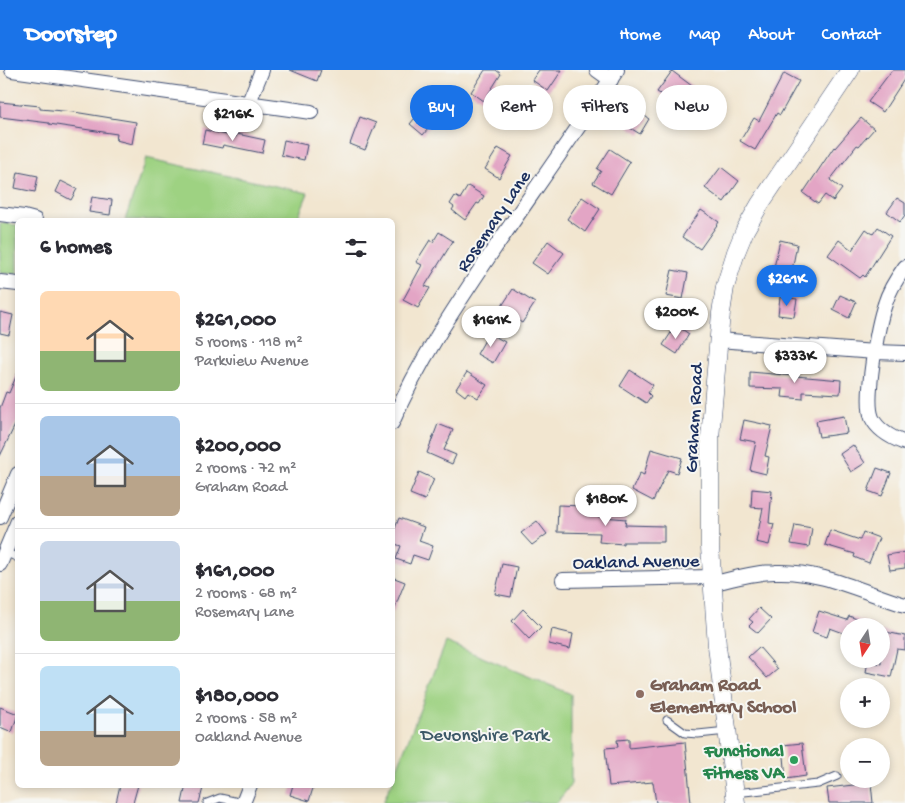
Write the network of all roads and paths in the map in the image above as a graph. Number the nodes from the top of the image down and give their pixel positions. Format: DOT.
graph roads {
  1 [pos="12,70"];
  2 [pos="262,70"];
  3 [pos="597,70"];
  4 [pos="850,70"];
  5 [pos="83,75"];
  6 [pos="614,75"];
  7 [pos="249,102"];
  8 [pos="311,112"];
  9 [pos="0,214"];
  10 [pos="23,218"];
  11 [pos="905,267"];
  12 [pos="0,282"];
  13 [pos="15,284"];
  14 [pos="718,340"];
  15 [pos="875,352"];
  16 [pos="905,353"];
  17 [pos="395,416"];
  18 [pos="905,443"];
  19 [pos="15,481"];
  20 [pos="0,517"];
  21 [pos="15,531"];
  22 [pos="7,558"];
  23 [pos="563,580"];
  24 [pos="711,581"];
  25 [pos="905,605"];
  26 [pos="667,720"];
  27 [pos="727,731"];
  28 [pos="837,776"];
  29 [pos="249,788"];
  30 [pos="735,798"];
  31 [pos="207,803"];
  32 [pos="243,803"];
  1 -- 5 [label="street"];
  2 -- 7 [label="street"];
  3 -- 6 [label="street"];
  4 -- 14 [label="street, Graham Road"];
  5 -- 7 [label="street"];
  6 -- 17 [label="street, Rosemary Lane"];
  7 -- 8 [label="street"];
  9 -- 10 [label="street"];
  11 -- 15 [label="street"];
  12 -- 13 [label="street"];
  14 -- 15 [label="street"];
  14 -- 24 [label="street, Graham Road"];
  15 -- 16 [label="street"];
  15 -- 18 [label="street"];
  19 -- 20 [label="street"];
  21 -- 22 [label="street"];
  23 -- 24 [label="street, Oakland Avenue"];
  24 -- 25 [label="street, Oakland Avenue"];
  24 -- 27 [label="street, Graham Road"];
  26 -- 27 [label="lane"];
  27 -- 30 [label="street, Graham Road"];
  28 -- 30 [label="lane"];
  29 -- 32 [label="street"];
  31 -- 32 [label="lane"];
}
